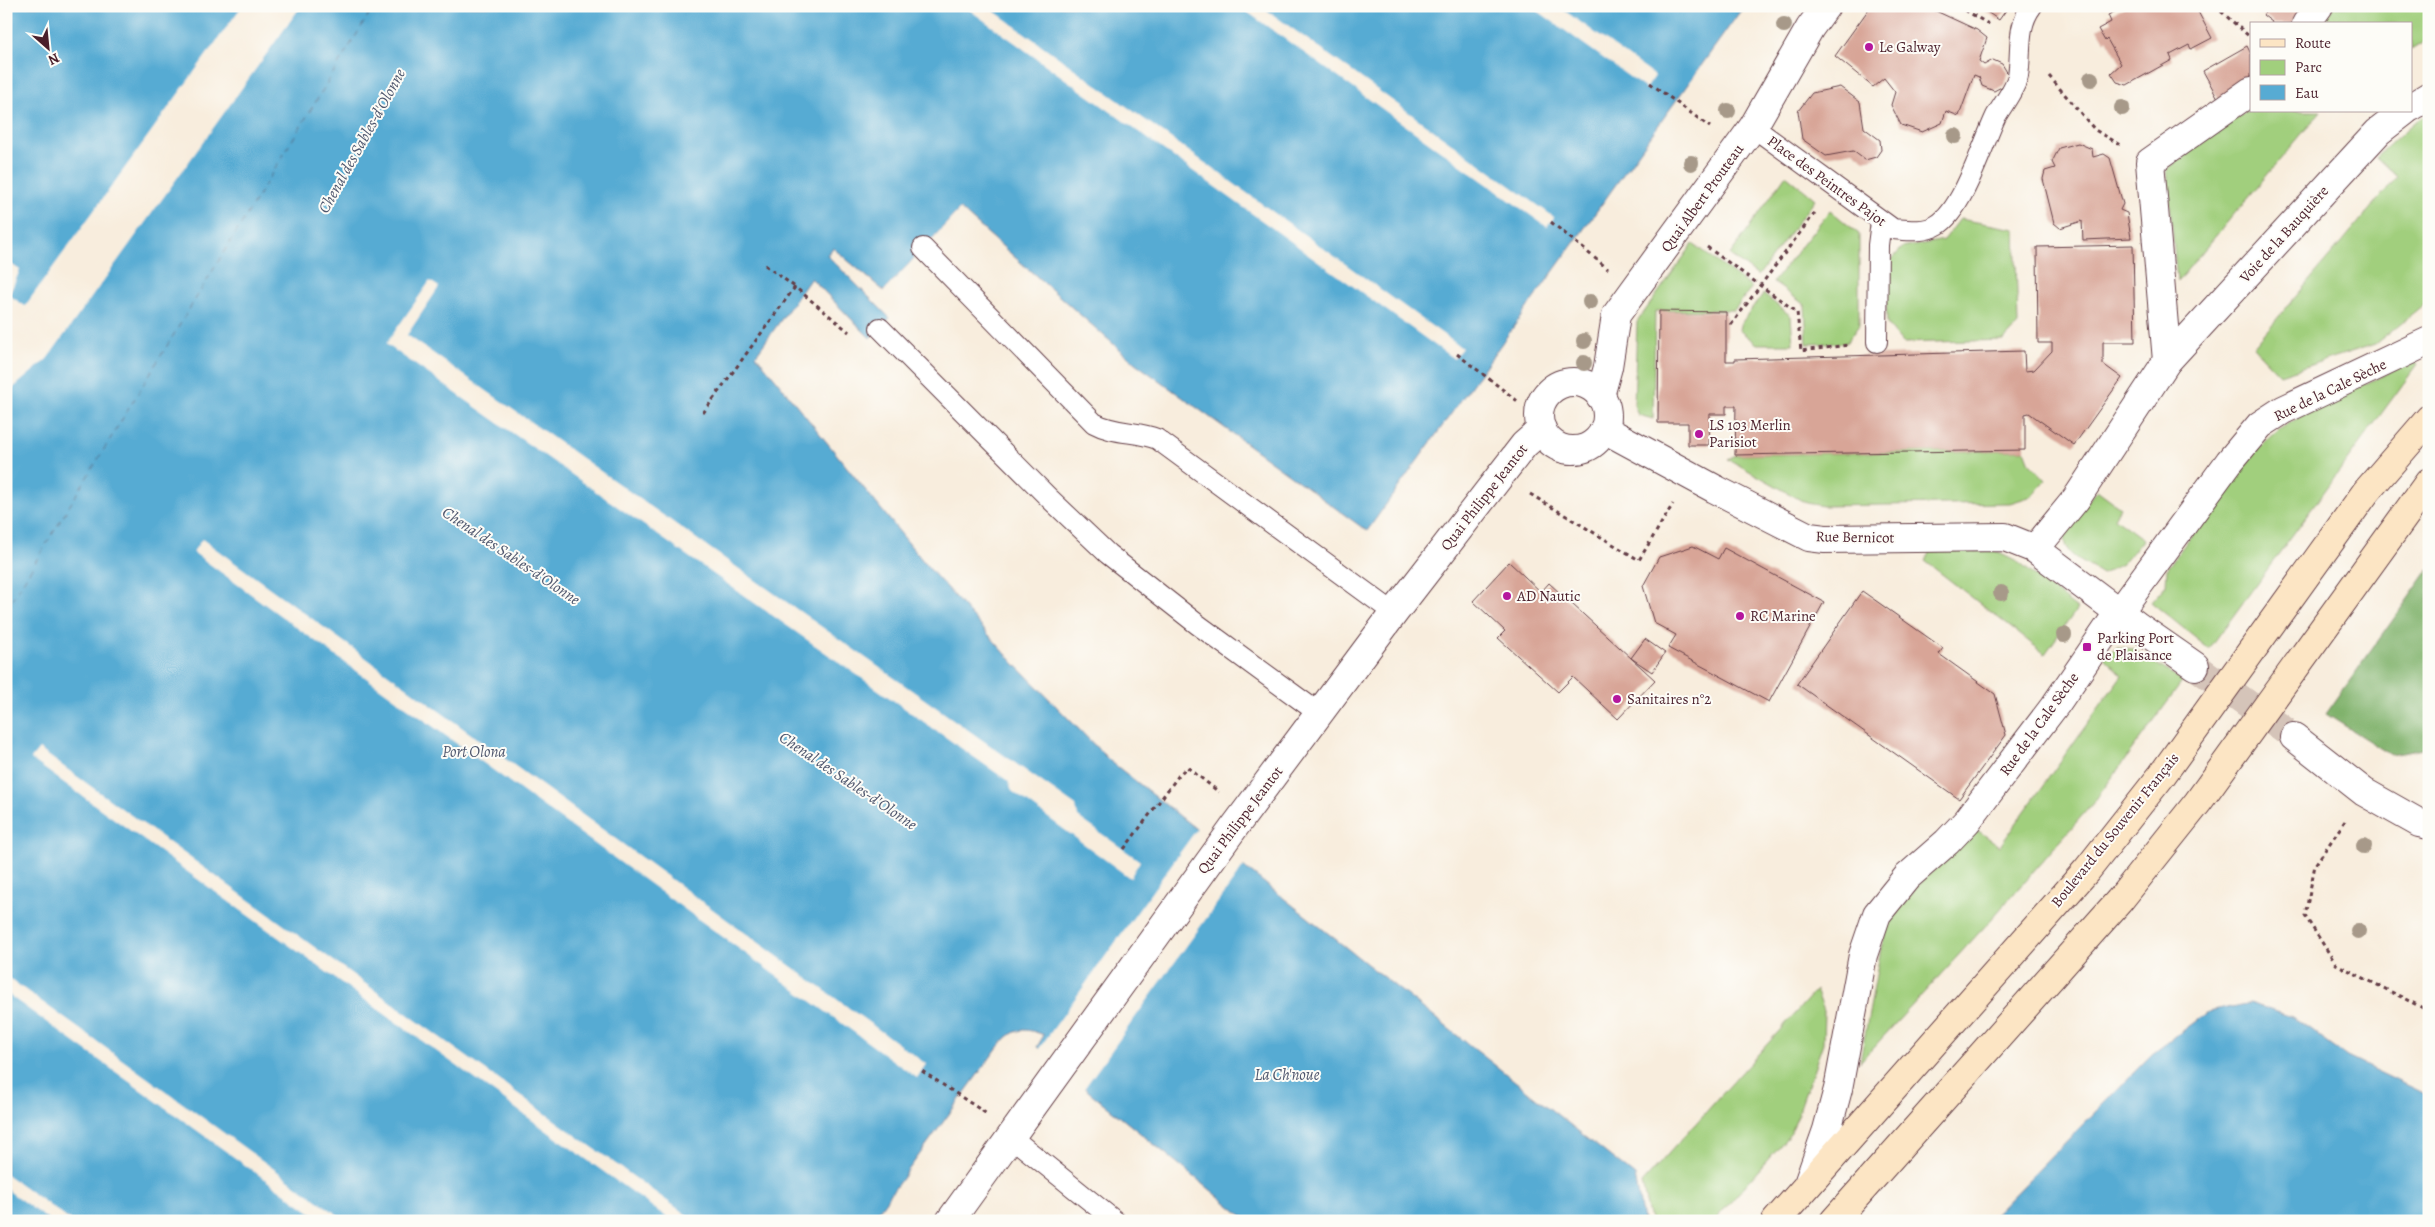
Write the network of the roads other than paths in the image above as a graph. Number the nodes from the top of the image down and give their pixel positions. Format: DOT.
graph roads {
  1 [pos="1826,6"];
  2 [pos="2032,6"];
  3 [pos="2319,6"];
  4 [pos="2307,22"];
  5 [pos="2250,92"];
  6 [pos="2429,96"];
  7 [pos="2412,106"];
  8 [pos="2405,112"];
  9 [pos="1754,127"];
  10 [pos="1881,222"];
  11 [pos="923,248"];
  12 [pos="886,333"];
  13 [pos="2429,341"];
  14 [pos="1877,342"];
  15 [pos="2167,361"];
  16 [pos="1600,396"];
  17 [pos="2429,419"];
  18 [pos="1542,429"];
  19 [pos="1604,429"];
  20 [pos="2429,482"];
  21 [pos="2035,549"];
  22 [pos="2119,612"];
  23 [pos="1394,613"];
  24 [pos="2195,666"];
  25 [pos="1320,714"];
  26 [pos="2294,737"];
  27 [pos="2429,825"];
  28 [pos="1011,1136"];
  29 [pos="1808,1184"];
  30 [pos="950,1221"];
  31 [pos="1115,1221"];
  32 [pos="1776,1221"];
  33 [pos="1834,1221"];
  1 -- 9 [label="street, Quai Albert Prouteau"];
  2 -- 10 [label="lane, Place des Peintres Pajot"];
  3 -- 4 [label="street"];
  5 -- 15 [label="street"];
  6 -- 7 [label="street"];
  8 -- 15 [label="street, Voie de la Bauquière"];
  9 -- 10 [label="lane, Place des Peintres Pajot"];
  9 -- 16 [label="street, Quai Albert Prouteau"];
  10 -- 14 [label="lane"];
  11 -- 23 [label="lane"];
  12 -- 25 [label="lane"];
  13 -- 22 [label="street, Rue de la Cale Sèche"];
  15 -- 21 [label="street, Voie de la Bauquière"];
  16 -- 18 [label="street"];
  16 -- 19 [label="street"];
  17 -- 29 [label="main road, Boulevard du Souvenir Français"];
  18 -- 19 [label="street"];
  18 -- 23 [label="street, Quai Philippe Jeantot"];
  19 -- 21 [label="street, Rue Bernicot"];
  20 -- 33 [label="main road"];
  21 -- 22 [label="street, Rue Bernicot"];
  22 -- 24 [label="street, Rue Bernicot"];
  22 -- 29 [label="street, Rue de la Cale Sèche"];
  23 -- 25 [label="street, Quai Philippe Jeantot"];
  25 -- 28 [label="street, Quai Philippe Jeantot"];
  26 -- 27 [label="street"];
  28 -- 30 [label="street, Quai Philippe Jeantot"];
  28 -- 31 [label="lane"];
  29 -- 32 [label="main road, Boulevard du Souvenir Français"];
}
